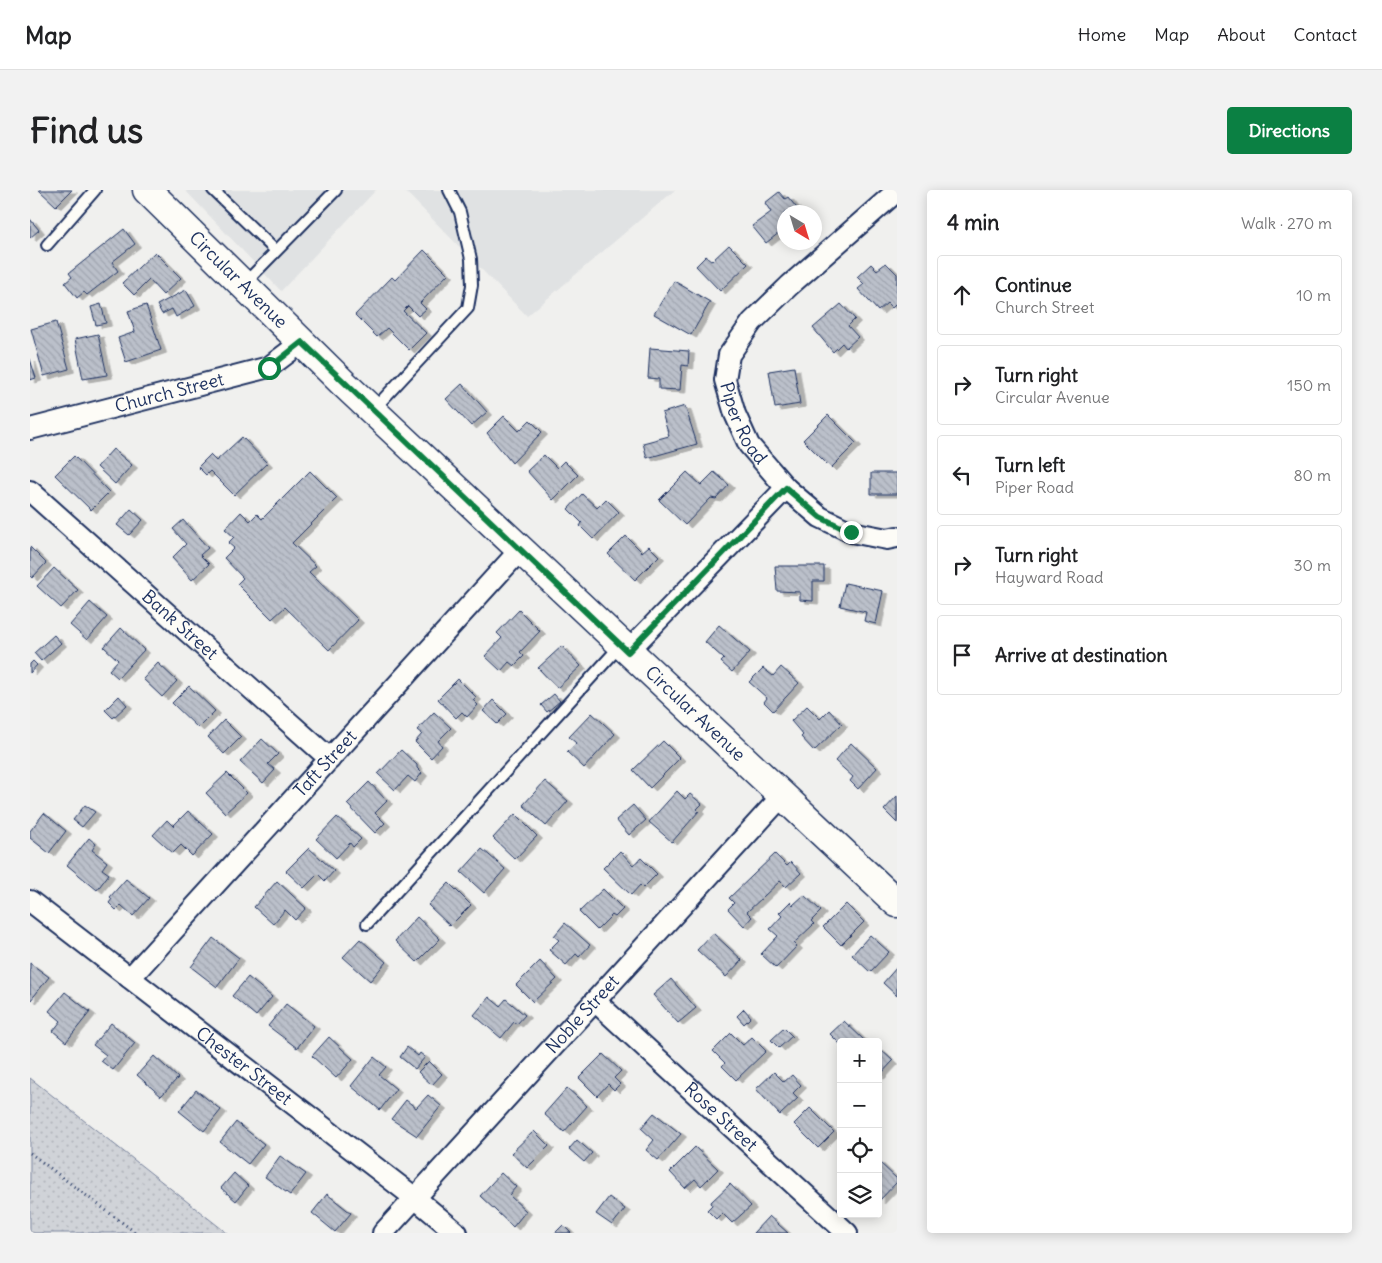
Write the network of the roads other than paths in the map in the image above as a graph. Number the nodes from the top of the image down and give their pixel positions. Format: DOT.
graph roads {
  1 [pos="95,190"];
  2 [pos="147,190"];
  3 [pos="213,190"];
  4 [pos="336,190"];
  5 [pos="449,190"];
  6 [pos="897,191"];
  7 [pos="47,245"];
  8 [pos="276,251"];
  9 [pos="244,284"];
  10 [pos="302,342"];
  11 [pos="372,410"];
  12 [pos="30,429"];
  13 [pos="786,488"];
  14 [pos="30,491"];
  15 [pos="897,537"];
  16 [pos="521,549"];
  17 [pos="624,648"];
  18 [pos="330,759"];
  19 [pos="782,796"];
  20 [pos="30,901"];
  21 [pos="897,903"];
  22 [pos="367,924"];
  23 [pos="130,978"];
  24 [pos="595,1001"];
  25 [pos="415,1198"];
  26 [pos="382,1233"];
  27 [pos="457,1233"];
  28 [pos="848,1233"];
  1 -- 7 [label="lane"];
  2 -- 9 [label="main road, Circular Avenue"];
  3 -- 8 [label="lane"];
  4 -- 8 [label="lane"];
  5 -- 11 [label="lane"];
  6 -- 13 [label="street, Piper Road"];
  8 -- 9 [label="lane"];
  9 -- 10 [label="main road, Circular Avenue"];
  10 -- 11 [label="main road, Circular Avenue"];
  10 -- 12 [label="street, Church Street"];
  11 -- 16 [label="main road, Circular Avenue"];
  13 -- 15 [label="street, Piper Road"];
  13 -- 17 [label="street"];
  14 -- 18 [label="street, Bank Street"];
  16 -- 17 [label="main road, Circular Avenue"];
  16 -- 18 [label="street, Taft Street"];
  17 -- 19 [label="main road, Circular Avenue"];
  17 -- 22 [label="lane"];
  18 -- 23 [label="street, Taft Street"];
  19 -- 21 [label="main road, Circular Avenue"];
  19 -- 24 [label="street, Noble Street"];
  20 -- 23 [label="street, Chester Street"];
  23 -- 25 [label="street, Chester Street"];
  24 -- 25 [label="street, Noble Street"];
  24 -- 28 [label="street, Rose Street"];
  25 -- 26 [label="street, Noble Street"];
  25 -- 27 [label="street, Chester Street"];
}
